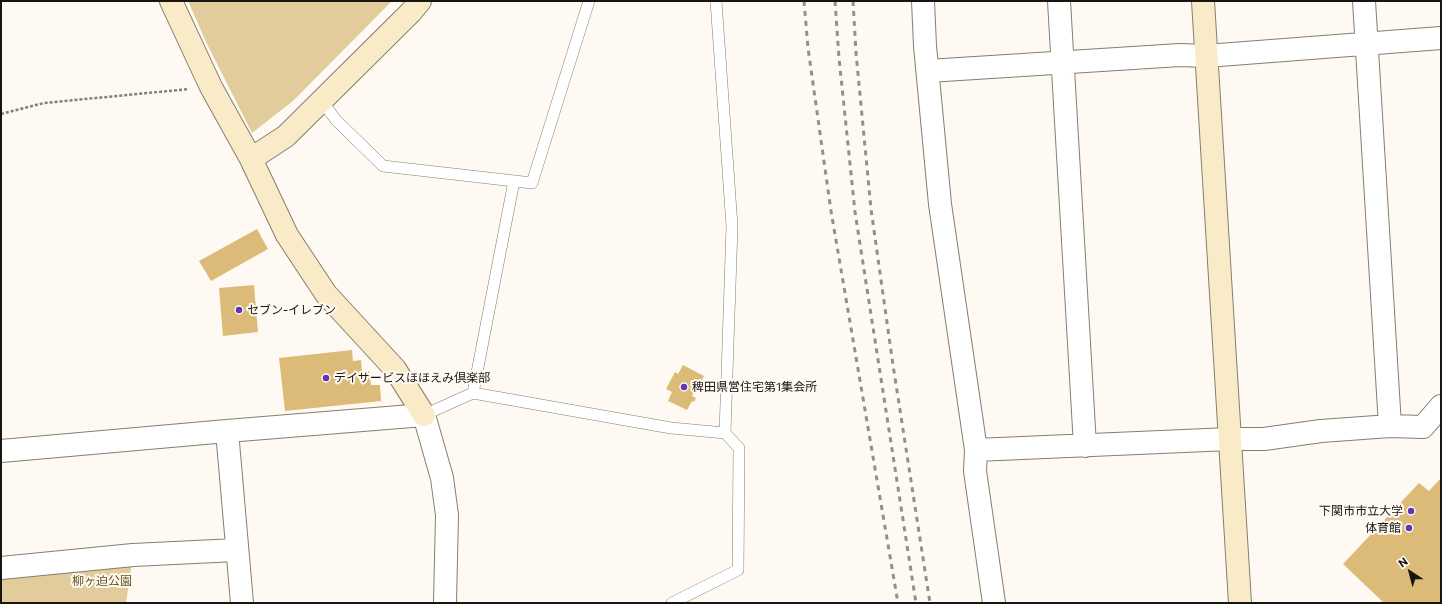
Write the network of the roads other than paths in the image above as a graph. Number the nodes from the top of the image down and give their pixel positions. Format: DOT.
graph roads {
  1 [pos="171,1"];
  2 [pos="420,1"];
  3 [pos="589,1"];
  4 [pos="716,1"];
  5 [pos="923,1"];
  6 [pos="1059,1"];
  7 [pos="1203,1"];
  8 [pos="1364,1"];
  9 [pos="1441,38"];
  10 [pos="1367,43"];
  11 [pos="1206,56"];
  12 [pos="1063,62"];
  13 [pos="928,71"];
  14 [pos="321,100"];
  15 [pos="251,159"];
  16 [pos="514,181"];
  17 [pos="473,393"];
  18 [pos="1441,406"];
  19 [pos="424,415"];
  20 [pos="1390,426"];
  21 [pos="227,431"];
  22 [pos="725,433"];
  23 [pos="1230,439"];
  24 [pos="1085,446"];
  25 [pos="976,450"];
  26 [pos="1,451"];
  27 [pos="236,550"];
  28 [pos="1,568"];
  29 [pos="242,603"];
  30 [pos="444,603"];
  31 [pos="672,603"];
  32 [pos="994,603"];
  33 [pos="1240,603"];
  1 -- 15 [label="street"];
  2 -- 14 [label="street"];
  3 -- 16 [label="lane"];
  4 -- 22 [label="lane"];
  5 -- 13 [label="street"];
  6 -- 12 [label="street"];
  7 -- 11 [label="street"];
  8 -- 10 [label="street"];
  9 -- 10 [label="street"];
  10 -- 11 [label="street"];
  10 -- 20 [label="street"];
  11 -- 12 [label="street"];
  11 -- 23 [label="street"];
  12 -- 13 [label="street"];
  12 -- 24 [label="street"];
  13 -- 25 [label="street"];
  14 -- 15 [label="street"];
  14 -- 16 [label="lane"];
  15 -- 19 [label="street"];
  16 -- 17 [label="lane"];
  17 -- 19 [label="lane"];
  17 -- 22 [label="lane"];
  18 -- 20 [label="street"];
  19 -- 21 [label="street"];
  19 -- 30 [label="street"];
  20 -- 23 [label="street"];
  21 -- 26 [label="street"];
  21 -- 27 [label="street"];
  22 -- 31 [label="lane"];
  23 -- 24 [label="street"];
  23 -- 33 [label="street"];
  24 -- 25 [label="street"];
  25 -- 32 [label="street"];
  27 -- 28 [label="street"];
  27 -- 29 [label="street"];
}
